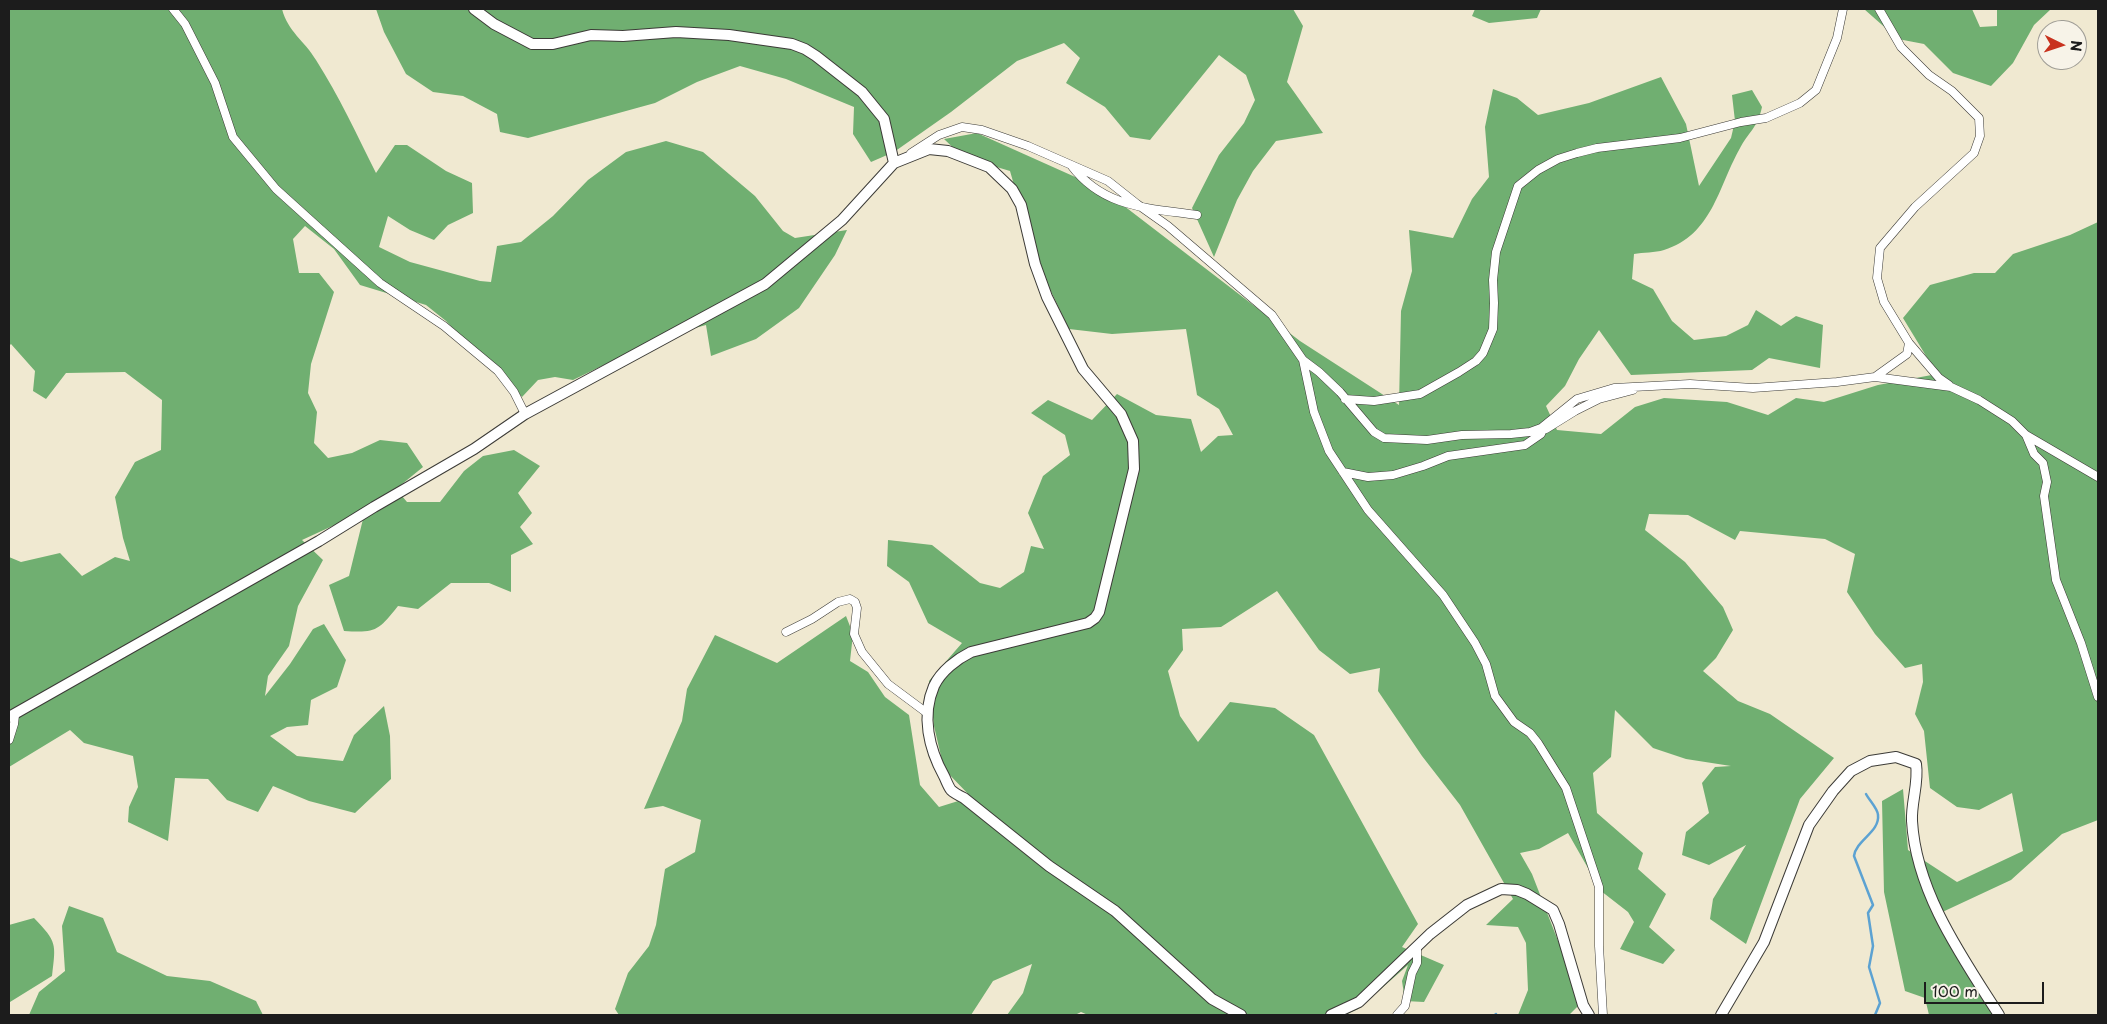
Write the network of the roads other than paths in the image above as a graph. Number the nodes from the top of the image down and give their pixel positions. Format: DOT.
graph roads {
  1 [pos="173,9"];
  2 [pos="474,9"];
  3 [pos="1843,9"];
  4 [pos="1879,9"];
  5 [pos="894,163"];
  6 [pos="1070,164"];
  7 [pos="1137,204"];
  8 [pos="1196,215"];
  9 [pos="1910,343"];
  10 [pos="1303,360"];
  11 [pos="1875,376"];
  12 [pos="1951,386"];
  13 [pos="1643,387"];
  14 [pos="1346,399"];
  15 [pos="525,414"];
  16 [pos="1545,424"];
  17 [pos="1541,434"];
  18 [pos="2026,435"];
  19 [pos="1343,472"];
  20 [pos="2098,478"];
  21 [pos="786,632"];
  22 [pos="2098,697"];
  23 [pos="928,713"];
  24 [pos="12,716"];
  25 [pos="9,740"];
  26 [pos="1417,947"];
  27 [pos="1241,1015"];
  28 [pos="1331,1015"];
  29 [pos="1397,1015"];
  30 [pos="1588,1015"];
  31 [pos="1603,1015"];
  32 [pos="1722,1015"];
  33 [pos="1999,1015"];
  1 -- 15 [label="street"];
  2 -- 5 [label="street"];
  3 -- 14 [label="street"];
  4 -- 9 [label="street"];
  5 -- 6 [label="street"];
  5 -- 15 [label="street"];
  5 -- 23 [label="street"];
  6 -- 7 [label="street"];
  6 -- 7 [label="street"];
  7 -- 8 [label="street"];
  7 -- 10 [label="street"];
  9 -- 11 [label="street"];
  9 -- 12 [label="street"];
  10 -- 14 [label="street"];
  10 -- 19 [label="street"];
  11 -- 12 [label="street"];
  11 -- 13 [label="street"];
  12 -- 18 [label="street"];
  13 -- 16 [label="street"];
  13 -- 17 [label="street"];
  14 -- 16 [label="street"];
  15 -- 24 [label="street"];
  16 -- 17 [label="street"];
  17 -- 19 [label="street"];
  18 -- 20 [label="street"];
  18 -- 22 [label="street"];
  19 -- 31 [label="street"];
  21 -- 23 [label="street"];
  23 -- 27 [label="street"];
  24 -- 25 [label="street"];
  26 -- 28 [label="street"];
  26 -- 29 [label="street"];
  26 -- 30 [label="street"];
  32 -- 33 [label="street"];
}
